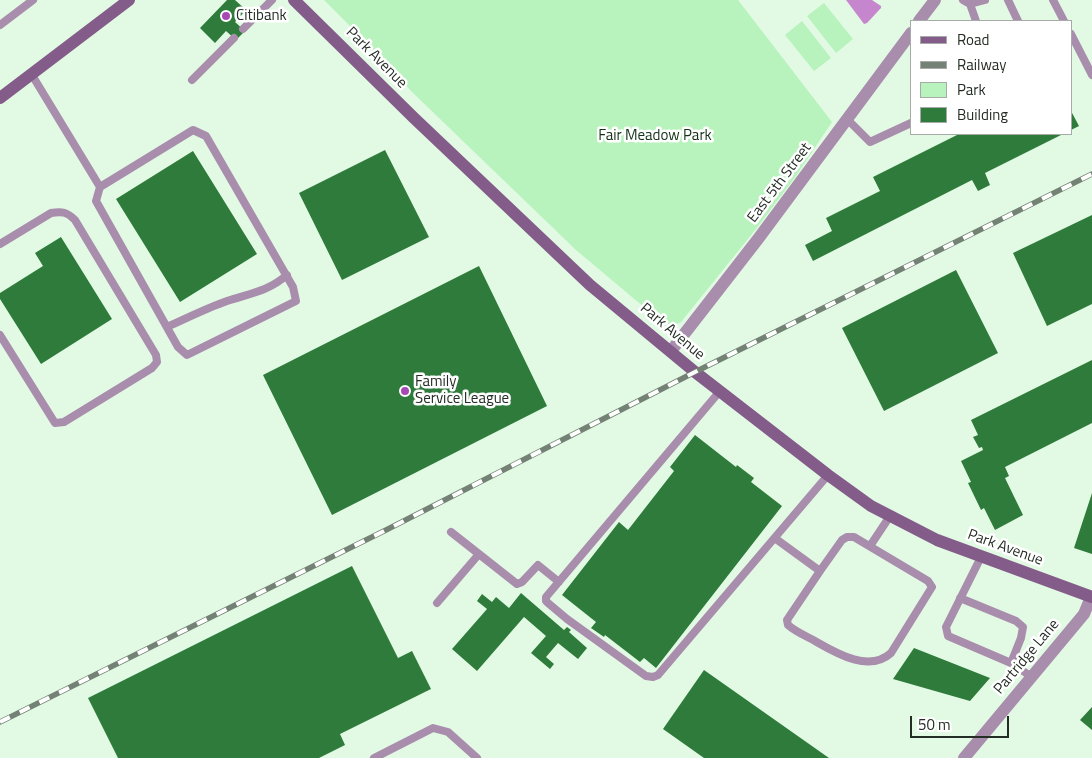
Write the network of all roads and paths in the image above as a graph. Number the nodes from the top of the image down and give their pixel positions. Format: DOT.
graph roads {
  1 [pos="33,0"];
  2 [pos="130,0"];
  3 [pos="272,0"];
  4 [pos="294,0"];
  5 [pos="935,0"];
  6 [pos="985,0"];
  7 [pos="1008,0"];
  8 [pos="1053,0"];
  9 [pos="967,2"];
  10 [pos="920,20"];
  11 [pos="976,20"];
  12 [pos="1018,20"];
  13 [pos="1063,20"];
  14 [pos="0,25"];
  15 [pos="243,29"];
  16 [pos="910,33"];
  17 [pos="1072,36"];
  18 [pos="234,38"];
  19 [pos="32,74"];
  20 [pos="1092,75"];
  21 [pos="192,80"];
  22 [pos="0,98"];
  23 [pos="847,119"];
  24 [pos="910,123"];
  25 [pos="100,187"];
  26 [pos="0,244"];
  27 [pos="287,275"];
  28 [pos="167,328"];
  29 [pos="0,335"];
  30 [pos="671,351"];
  31 [pos="720,391"];
  32 [pos="828,475"];
  33 [pos="890,516"];
  34 [pos="450,532"];
  35 [pos="776,539"];
  36 [pos="870,546"];
  37 [pos="478,554"];
  38 [pos="981,556"];
  39 [pos="820,571"];
  40 [pos="559,582"];
  41 [pos="1092,597"];
  42 [pos="960,598"];
  43 [pos="437,603"];
  44 [pos="1011,663"];
  45 [pos="1032,677"];
  46 [pos="374,758"];
  47 [pos="477,758"];
  48 [pos="964,758"];
  1 -- 14 [label="lane"];
  2 -- 19 [label="main road"];
  3 -- 15 [label="lane"];
  4 -- 30 [label="main road, Park Avenue"];
  5 -- 10 [label="street"];
  6 -- 9 [label="lane"];
  7 -- 12 [label="lane"];
  8 -- 13 [label="lane"];
  9 -- 11 [label="lane"];
  16 -- 23 [label="street, East 5th Street"];
  17 -- 20 [label="lane"];
  18 -- 21 [label="lane"];
  19 -- 22 [label="main road"];
  19 -- 25 [label="lane"];
  23 -- 24 [label="lane"];
  23 -- 30 [label="street, East 5th Street"];
  25 -- 27 [label="lane"];
  25 -- 28 [label="lane"];
  26 -- 29 [label="lane"];
  27 -- 28 [label="lane"];
  27 -- 28 [label="lane"];
  30 -- 31 [label="main road, Park Avenue"];
  31 -- 32 [label="main road, Park Avenue"];
  31 -- 40 [label="lane"];
  32 -- 33 [label="main road, Park Avenue"];
  32 -- 35 [label="lane"];
  33 -- 36 [label="lane"];
  33 -- 38 [label="main road, Park Avenue"];
  34 -- 37 [label="lane"];
  35 -- 39 [label="lane"];
  35 -- 40 [label="lane"];
  36 -- 39 [label="lane"];
  36 -- 39 [label="lane"];
  37 -- 40 [label="lane"];
  37 -- 43 [label="lane"];
  38 -- 41 [label="main road, Park Avenue"];
  38 -- 42 [label="lane"];
  41 -- 45 [label="street, Partridge Lane"];
  42 -- 44 [label="lane"];
  42 -- 44 [label="lane"];
  44 -- 45 [label="lane"];
  45 -- 48 [label="street, Partridge Lane"];
  46 -- 47 [label="lane"];
}
